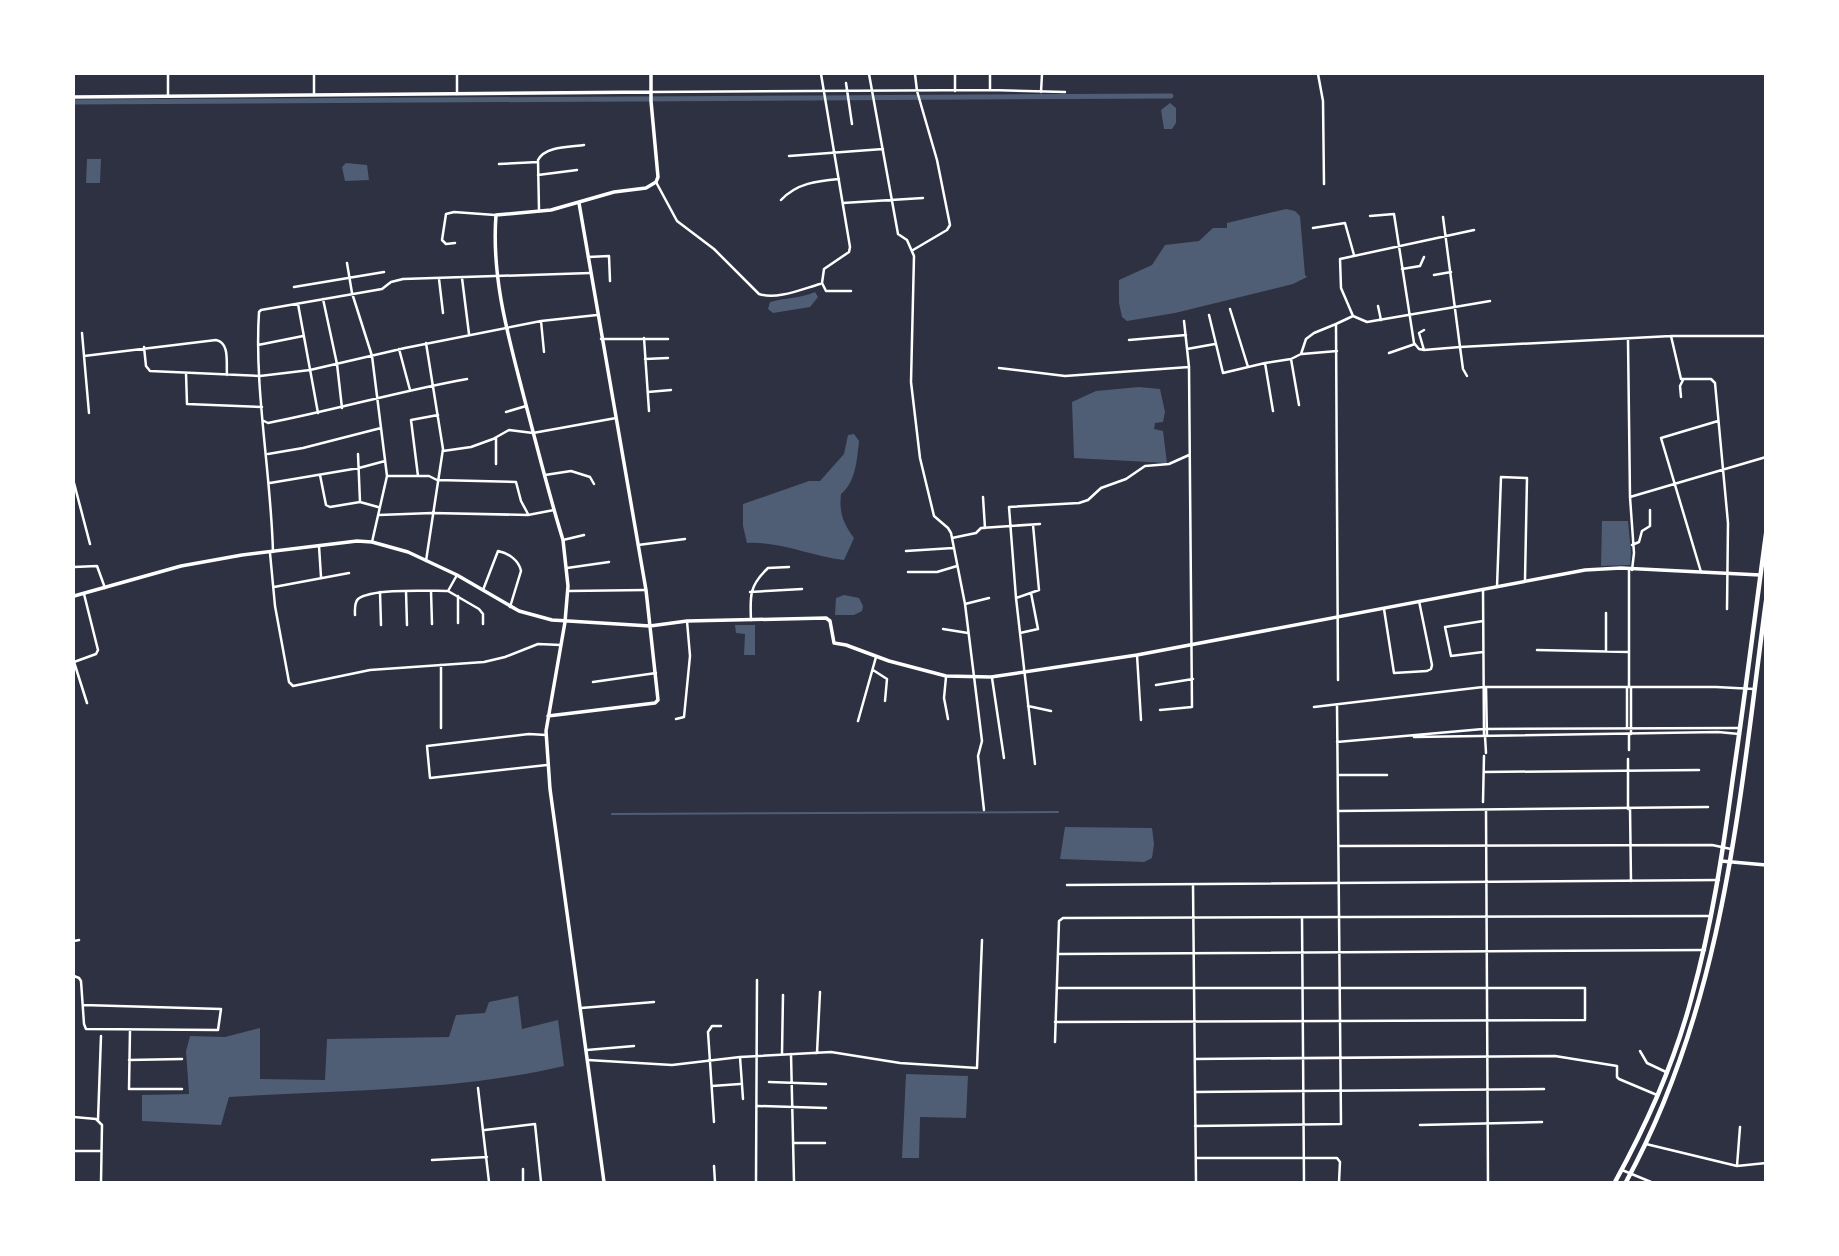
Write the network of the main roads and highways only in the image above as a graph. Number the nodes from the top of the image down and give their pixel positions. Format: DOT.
graph roads {
  1 [pos="1766,534"];
  2 [pos="1766,601"];
  3 [pos="1615,1182"];
  4 [pos="1626,1182"];
  1 -- 3 [label="highway"];
  2 -- 4 [label="highway"];
}
